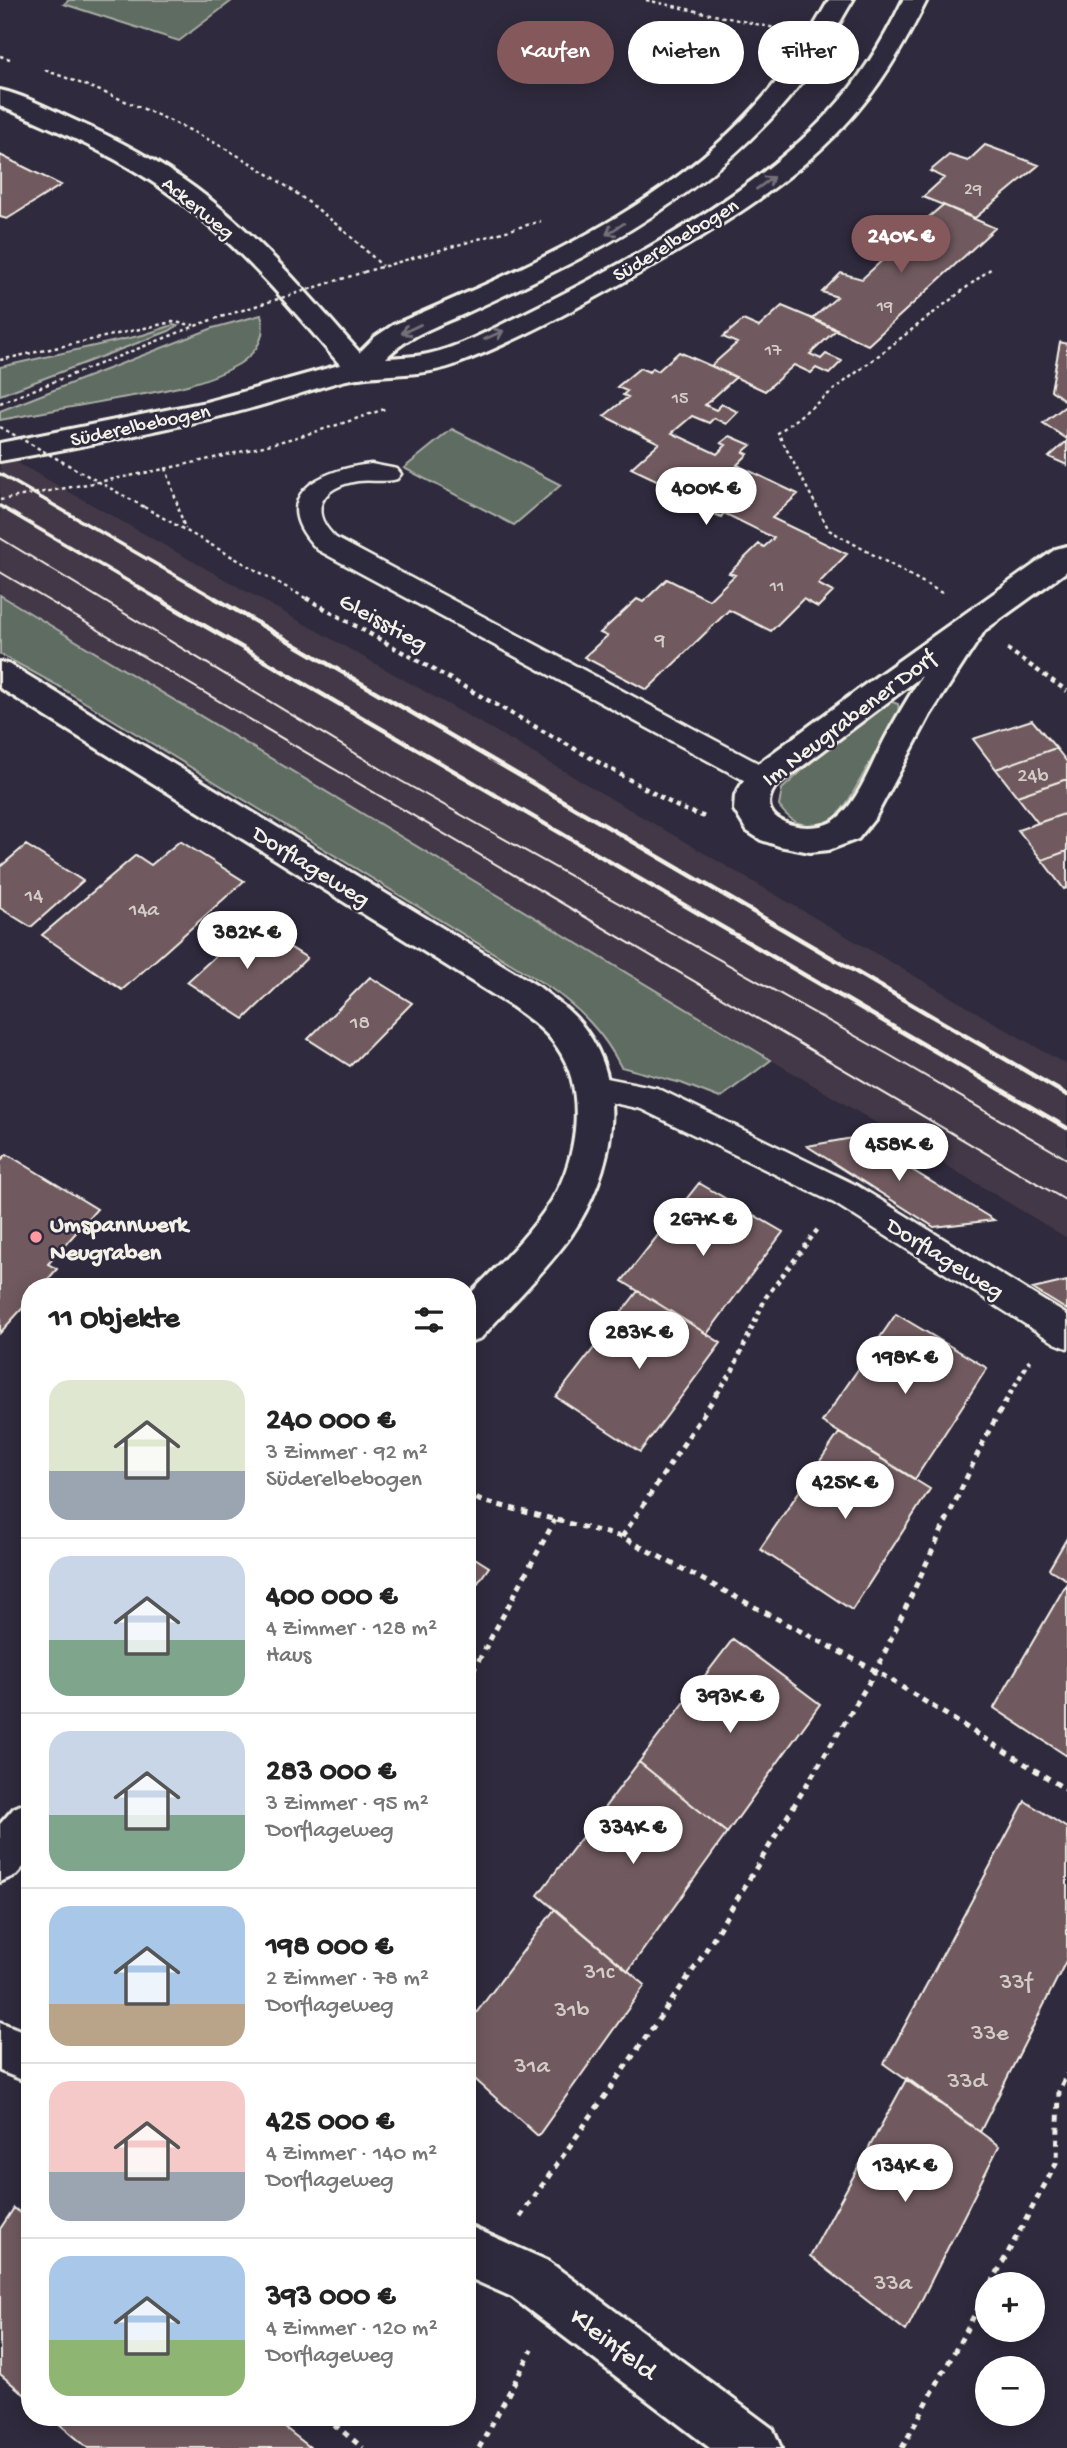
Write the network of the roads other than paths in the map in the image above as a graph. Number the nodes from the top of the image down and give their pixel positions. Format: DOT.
graph roads {
  1 [pos="841,0"];
  2 [pos="915,0"];
  3 [pos="0,97"];
  4 [pos="359,369"];
  5 [pos="0,452"];
  6 [pos="389,474"];
  7 [pos="1067,556"];
  8 [pos="979,621"];
  9 [pos="0,673"];
  10 [pos="763,778"];
  11 [pos="593,1087"];
  12 [pos="476,1315"];
  13 [pos="1059,1328"];
  14 [pos="21,1834"];
  15 [pos="0,1859"];
  16 [pos="0,2046"];
  17 [pos="21,2055"];
  18 [pos="478,2256"];
  19 [pos="754,2448"];
  1 -- 4 [label="street, Süderelbebogen, one-way"];
  4 -- 2 [label="street, Süderelbebogen, one-way"];
  3 -- 4 [label="street, Ackerweg"];
  4 -- 5 [label="street, Süderelbebogen"];
  6 -- 10 [label="lane"];
  7 -- 8 [label="street, Im Neugrabener Dorf"];
  8 -- 10 [label="street, Im Neugrabener Dorf"];
  8 -- 10 [label="street, Im Neugrabener Dorf"];
  9 -- 11 [label="street, Dorflageweg"];
  11 -- 12 [label="street, Dorflageweg"];
  11 -- 13 [label="lane, Dorflageweg"];
  14 -- 15 [label="street"];
  16 -- 17 [label="street"];
  18 -- 19 [label="street, Kleinfeld"];
}
